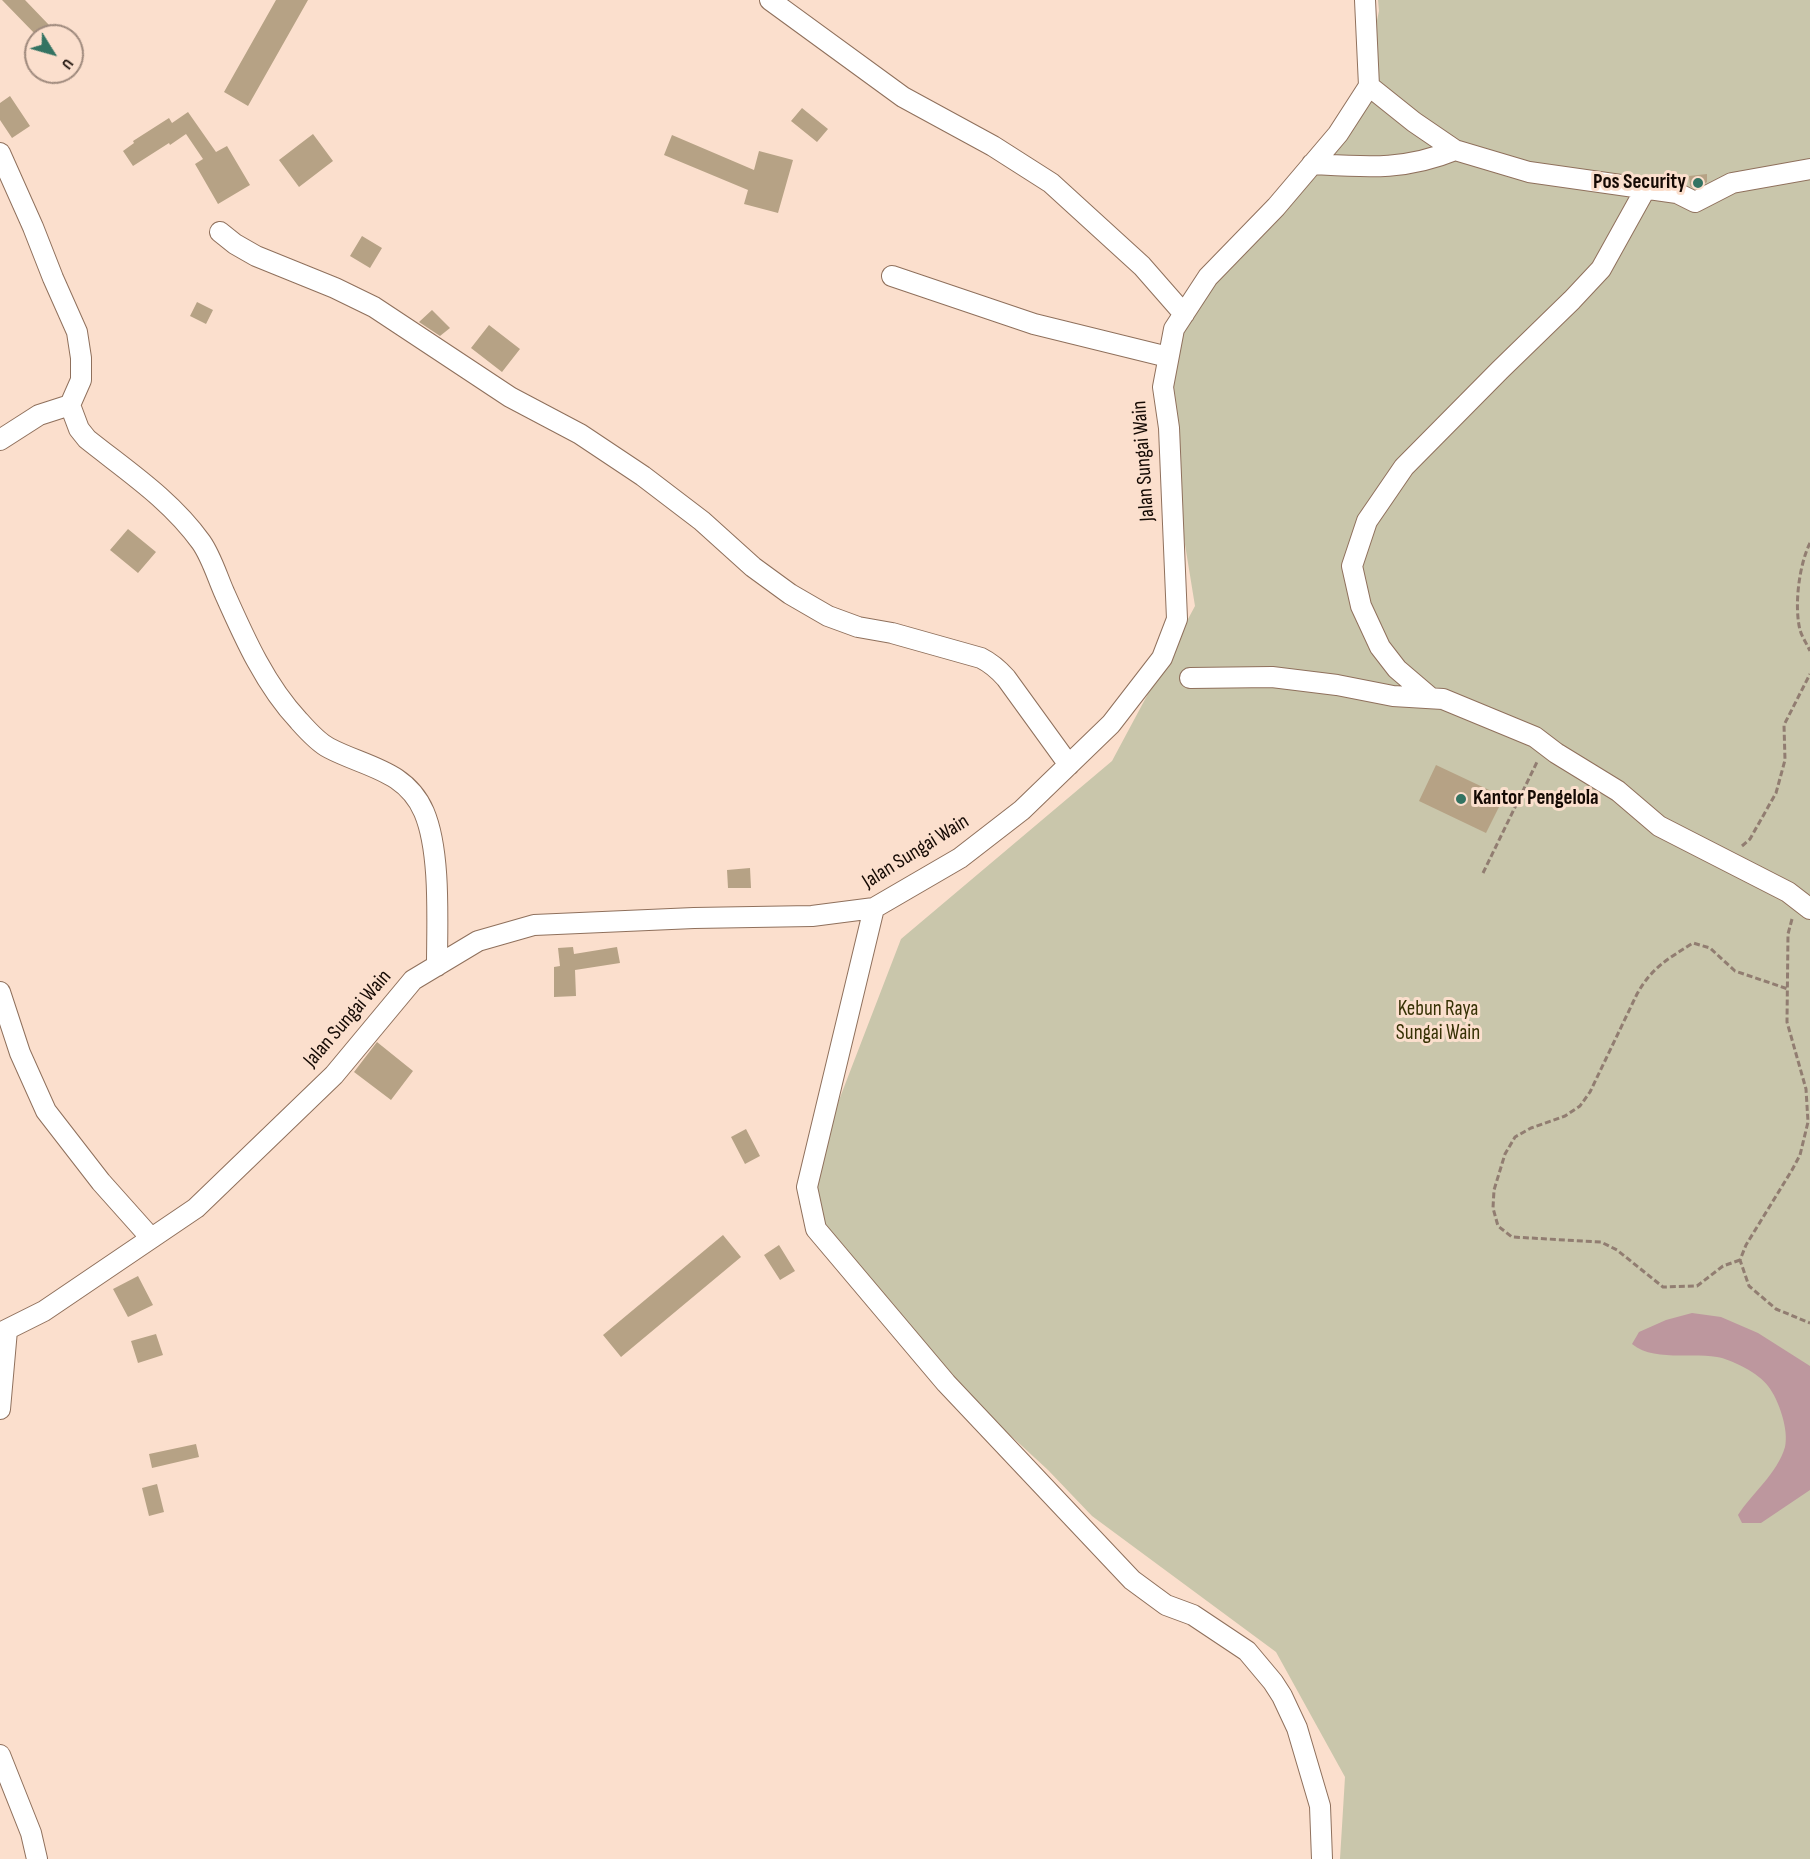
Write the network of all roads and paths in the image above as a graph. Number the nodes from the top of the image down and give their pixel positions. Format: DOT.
graph roads {
  1 [pos="770,0"];
  2 [pos="1365,0"];
  3 [pos="1369,86"];
  4 [pos="1455,150"];
  5 [pos="0,153"];
  6 [pos="1312,164"];
  7 [pos="1810,169"];
  8 [pos="1646,188"];
  9 [pos="220,232"];
  10 [pos="892,276"];
  11 [pos="1184,314"];
  12 [pos="1168,357"];
  13 [pos="70,405"];
  14 [pos="0,440"];
  15 [pos="1810,543"];
  16 [pos="1810,651"];
  17 [pos="1810,674"];
  18 [pos="1190,678"];
  19 [pos="1431,698"];
  20 [pos="1545,745"];
  21 [pos="1069,765"];
  22 [pos="1726,861"];
  23 [pos="1483,873"];
  24 [pos="1806,905"];
  25 [pos="874,908"];
  26 [pos="437,966"];
  27 [pos="1788,989"];
  28 [pos="0,992"];
  29 [pos="151,1238"];
  30 [pos="1740,1260"];
  31 [pos="1810,1323"];
  32 [pos="3,1332"];
  33 [pos="0,1409"];
  34 [pos="0,1755"];
  35 [pos="37,1859"];
  36 [pos="1322,1859"];
  1 -- 11 [label="street"];
  2 -- 3 [label="street"];
  3 -- 4 [label="street"];
  3 -- 6 [label="street, Jalan Sungai Wain"];
  4 -- 6 [label="street"];
  4 -- 8 [label="street"];
  5 -- 13 [label="street"];
  6 -- 11 [label="street, Jalan Sungai Wain"];
  7 -- 8 [label="street"];
  8 -- 19 [label="street"];
  9 -- 21 [label="street"];
  10 -- 12 [label="street"];
  11 -- 12 [label="street, Jalan Sungai Wain"];
  12 -- 21 [label="street, Jalan Sungai Wain"];
  13 -- 14 [label="street"];
  13 -- 26 [label="street"];
  15 -- 16 [label="path"];
  17 -- 22 [label="path"];
  18 -- 19 [label="street"];
  19 -- 20 [label="street"];
  20 -- 22 [label="street"];
  20 -- 23 [label="path"];
  21 -- 25 [label="street, Jalan Sungai Wain"];
  22 -- 24 [label="street"];
  24 -- 27 [label="path"];
  25 -- 26 [label="street, Jalan Sungai Wain"];
  25 -- 36 [label="street"];
  26 -- 29 [label="street, Jalan Sungai Wain"];
  27 -- 30 [label="path"];
  27 -- 30 [label="path"];
  28 -- 29 [label="street"];
  29 -- 32 [label="street, Jalan Sungai Wain"];
  30 -- 31 [label="path"];
  32 -- 33 [label="street"];
  34 -- 35 [label="street"];
}
